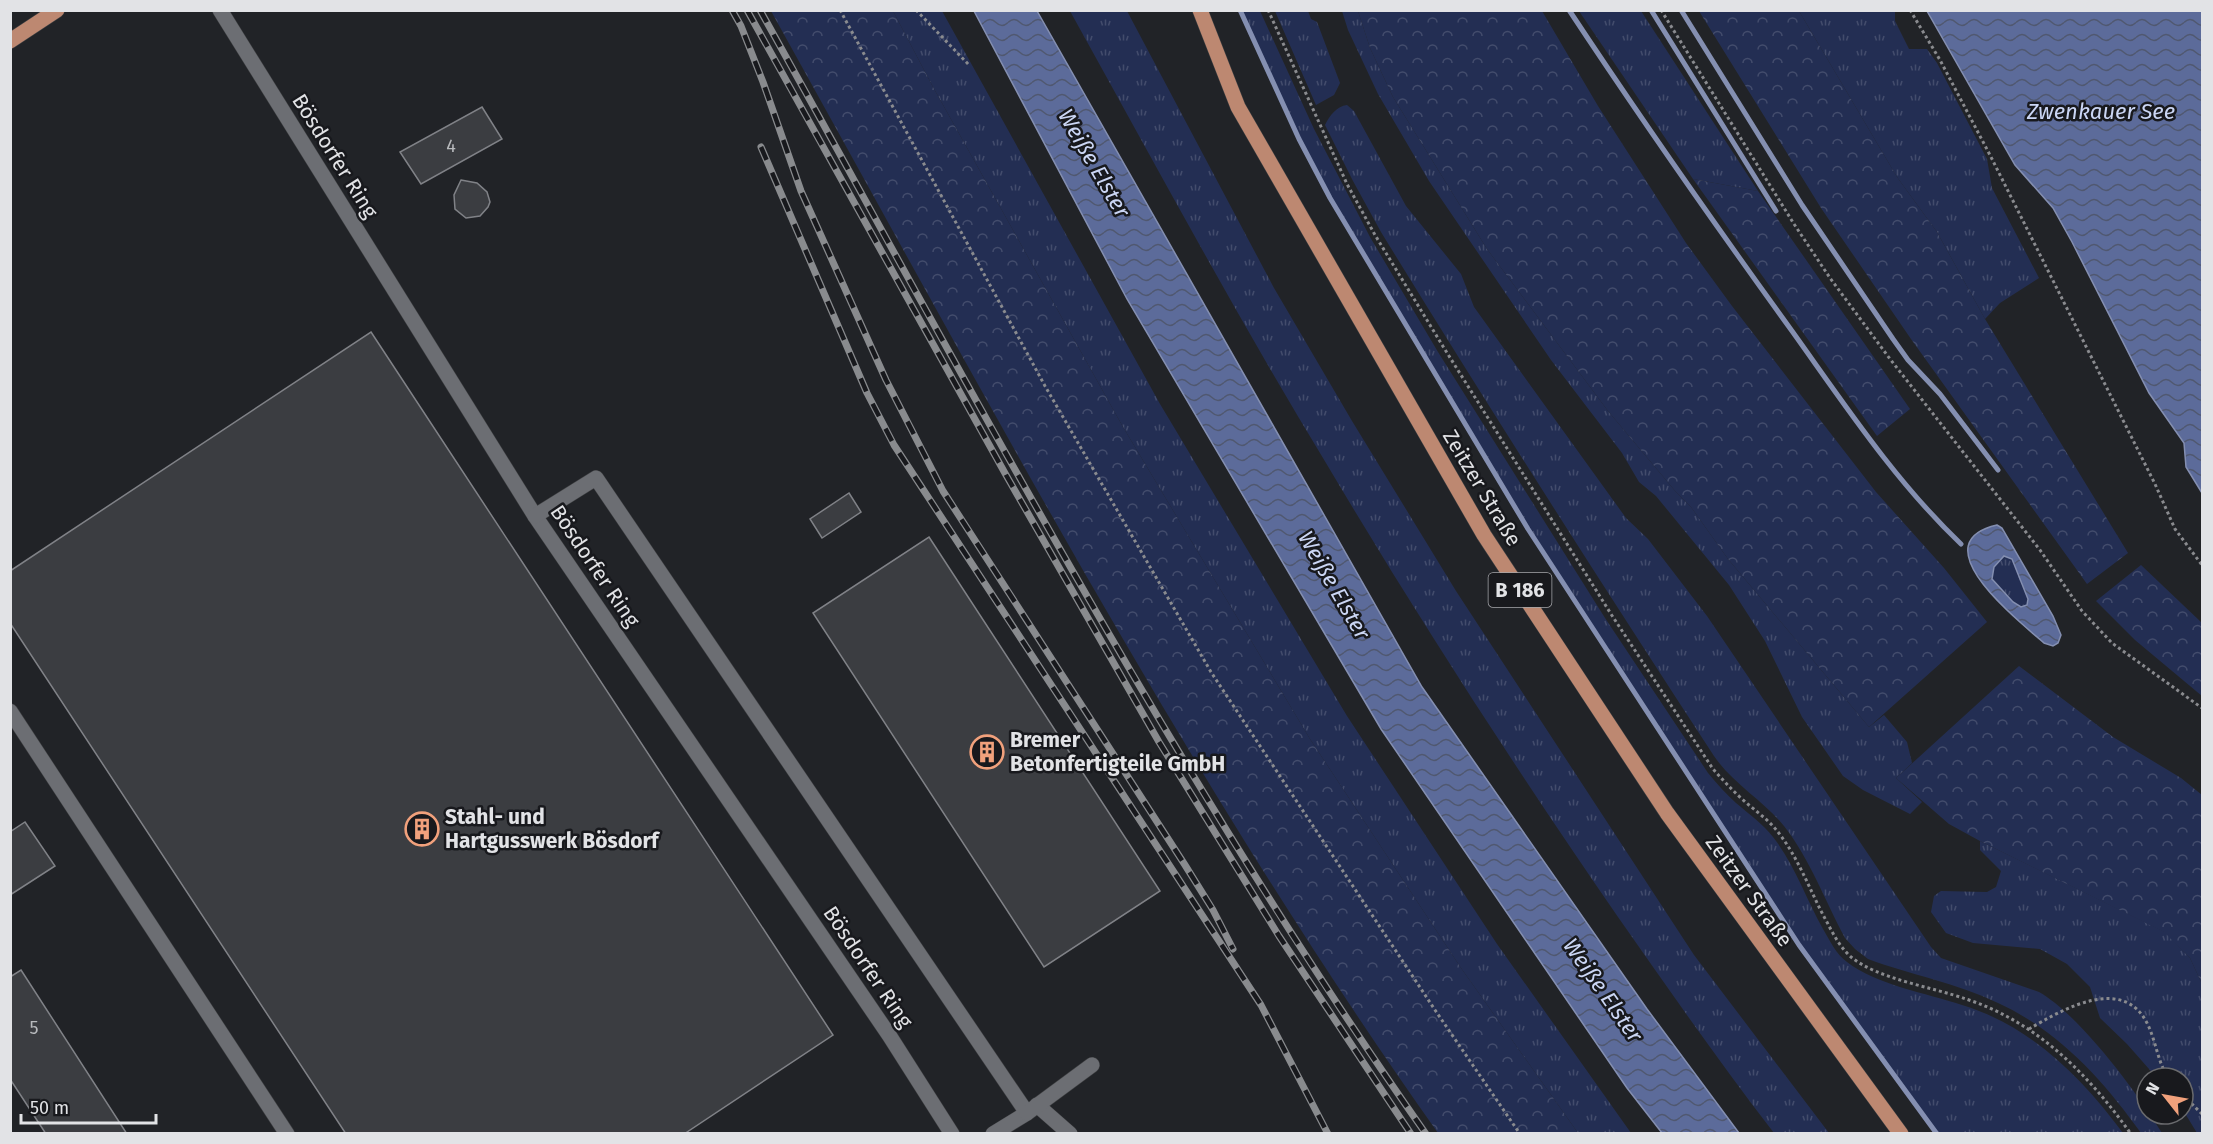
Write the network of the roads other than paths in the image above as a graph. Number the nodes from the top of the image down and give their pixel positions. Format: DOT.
graph roads {
  1 [pos="57,10"];
  2 [pos="220,10"];
  3 [pos="1200,10"];
  4 [pos="10,41"];
  5 [pos="535,516"];
  6 [pos="10,711"];
  7 [pos="1092,1065"];
  8 [pos="1032,1109"];
  9 [pos="287,1134"];
  10 [pos="952,1134"];
  11 [pos="993,1134"];
  12 [pos="1070,1134"];
  13 [pos="1901,1134"];
  1 -- 4 [label="main road"];
  2 -- 5 [label="street, Bösdorfer Ring"];
  3 -- 13 [label="main road, Zeitzer Straße / B 186"];
  5 -- 8 [label="street"];
  5 -- 10 [label="street, Bösdorfer Ring"];
  6 -- 9 [label="street"];
  7 -- 8 [label="street"];
  8 -- 11 [label="street"];
  8 -- 12 [label="street"];
}
